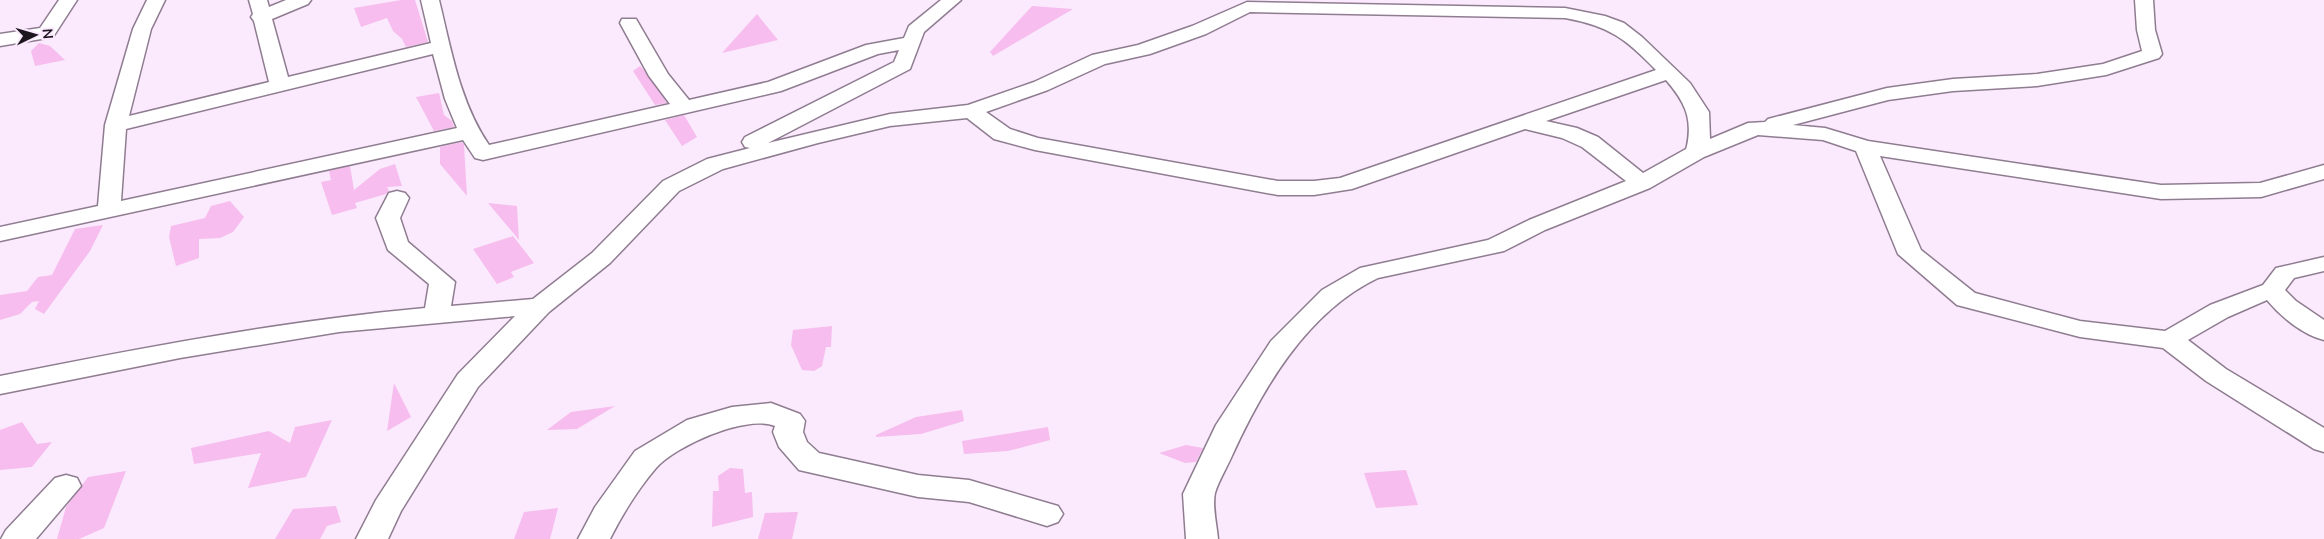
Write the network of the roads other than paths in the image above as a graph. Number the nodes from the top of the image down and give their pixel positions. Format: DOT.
graph roads {
  1 [pos="68,0"];
  2 [pos="156,0"];
  3 [pos="302,0"];
  4 [pos="430,0"];
  5 [pos="952,0"];
  6 [pos="2144,0"];
  7 [pos="259,8"];
  8 [pos="629,23"];
  9 [pos="0,40"];
  10 [pos="912,42"];
  11 [pos="441,46"];
  12 [pos="1669,72"];
  13 [pos="280,85"];
  14 [pos="684,108"];
  15 [pos="971,111"];
  16 [pos="1523,122"];
  17 [pos="116,125"];
  18 [pos="1756,128"];
  19 [pos="469,132"];
  20 [pos="1865,147"];
  21 [pos="1696,152"];
  22 [pos="2324,172"];
  23 [pos="1642,183"];
  24 [pos="671,186"];
  25 [pos="397,198"];
  26 [pos="109,209"];
  27 [pos="0,234"];
  28 [pos="2324,264"];
  29 [pos="2272,290"];
  30 [pos="540,306"];
  31 [pos="437,316"];
  32 [pos="2324,332"];
  33 [pos="2170,340"];
  34 [pos="0,385"];
  35 [pos="2324,442"];
  36 [pos="66,486"];
  37 [pos="1047,514"];
  38 [pos="17,539"];
  39 [pos="372,539"];
  40 [pos="594,539"];
  41 [pos="1202,539"];
  1 -- 9 [label="street"];
  2 -- 17 [label="street"];
  3 -- 7 [label="street"];
  4 -- 11 [label="street"];
  5 -- 10 [label="street"];
  6 -- 18 [label="street"];
  7 -- 13 [label="street"];
  8 -- 14 [label="street"];
  10 -- 14 [label="street"];
  10 -- 24 [label="street"];
  11 -- 13 [label="street"];
  11 -- 19 [label="street"];
  12 -- 15 [label="street"];
  12 -- 16 [label="street"];
  12 -- 21 [label="street"];
  13 -- 17 [label="street"];
  14 -- 19 [label="street"];
  15 -- 16 [label="street"];
  15 -- 24 [label="street"];
  16 -- 23 [label="street"];
  17 -- 26 [label="street"];
  18 -- 20 [label="street"];
  18 -- 21 [label="street"];
  19 -- 26 [label="street"];
  20 -- 22 [label="street"];
  20 -- 33 [label="street"];
  21 -- 23 [label="street"];
  23 -- 41 [label="street"];
  24 -- 30 [label="street"];
  25 -- 31 [label="street"];
  26 -- 27 [label="street"];
  28 -- 29 [label="street"];
  29 -- 32 [label="street"];
  29 -- 33 [label="street"];
  30 -- 31 [label="street"];
  30 -- 39 [label="street"];
  31 -- 34 [label="street"];
  33 -- 35 [label="street"];
  36 -- 38 [label="street"];
  37 -- 40 [label="street"];
}
